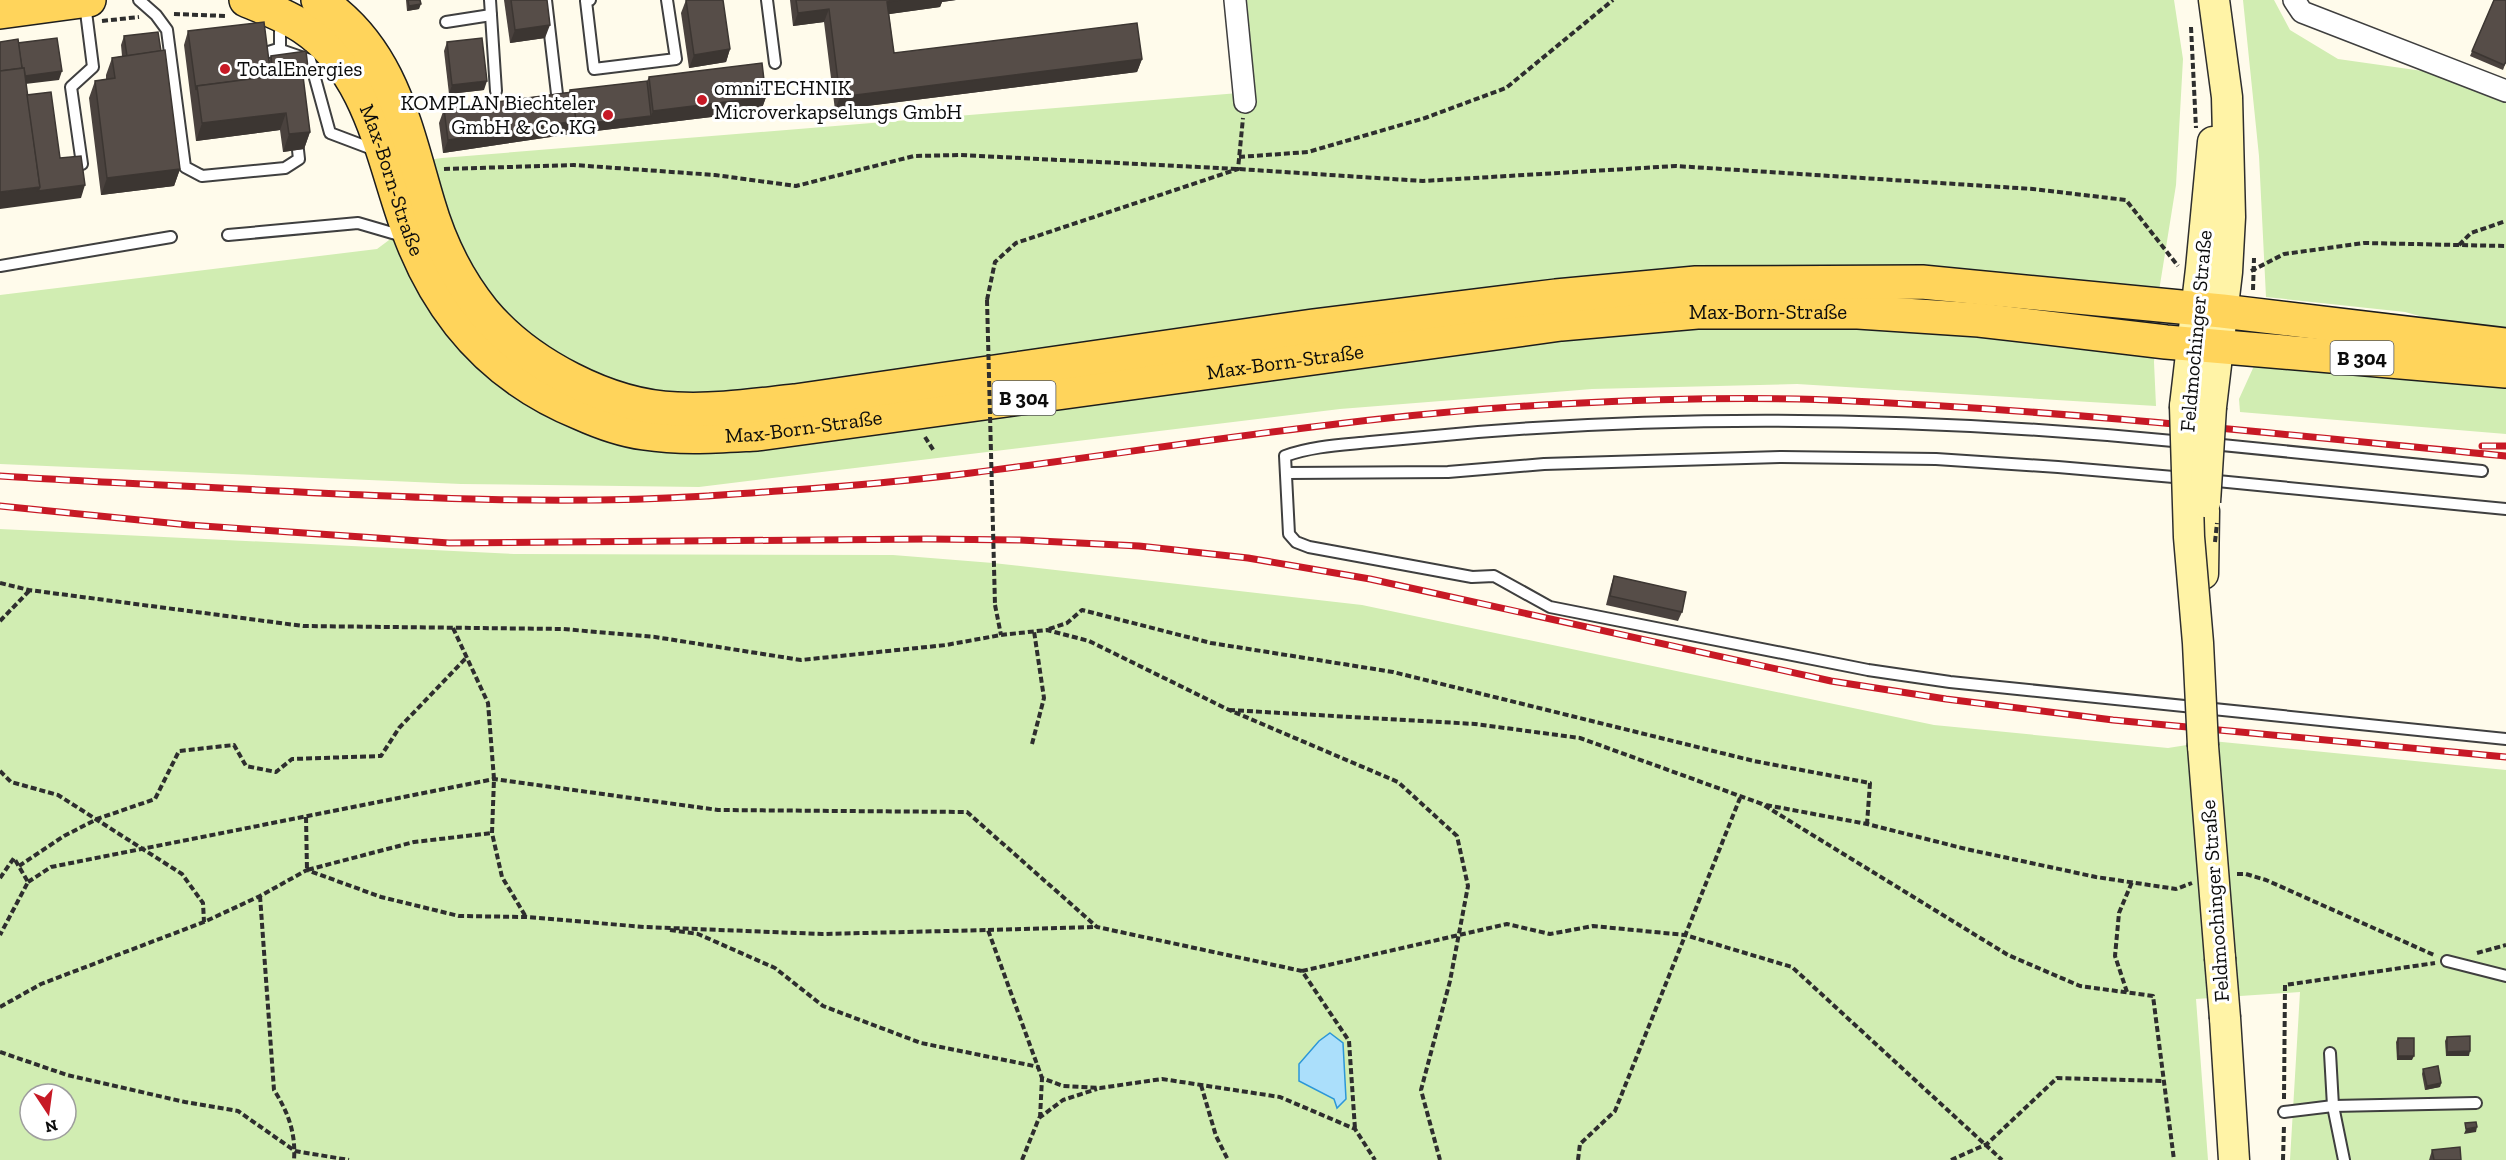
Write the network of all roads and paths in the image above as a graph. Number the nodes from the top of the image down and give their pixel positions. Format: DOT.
graph roads {
  1 [pos="139,0"];
  2 [pos="318,0"];
  3 [pos="490,0"];
  4 [pos="546,0"];
  5 [pos="590,0"];
  6 [pos="668,0"];
  7 [pos="767,0"];
  8 [pos="1235,0"];
  9 [pos="1613,0"];
  10 [pos="2214,0"];
  11 [pos="2294,0"];
  12 [pos="248,1"];
  13 [pos="87,8"];
  14 [pos="292,9"];
  15 [pos="0,12"];
  16 [pos="156,15"];
  17 [pos="490,15"];
  18 [pos="446,22"];
  19 [pos="262,54"];
  20 [pos="280,54"];
  21 [pos="775,63"];
  22 [pos="186,64"];
  23 [pos="172,66"];
  24 [pos="496,91"];
  25 [pos="2506,91"];
  26 [pos="558,94"];
  27 [pos="1245,102"];
  28 [pos="298,150"];
  29 [pos="385,157"];
  30 [pos="1239,157"];
  31 [pos="82,164"];
  32 [pos="443,169"];
  33 [pos="1238,169"];
  34 [pos="2506,221"];
  35 [pos="228,235"];
  36 [pos="171,237"];
  37 [pos="412,239"];
  38 [pos="2458,245"];
  39 [pos="2506,246"];
  40 [pos="0,267"];
  41 [pos="2214,271"];
  42 [pos="2208,310"];
  43 [pos="2204,345"];
  44 [pos="2506,345"];
  45 [pos="2506,371"];
  46 [pos="2482,471"];
  47 [pos="1287,473"];
  48 [pos="2506,509"];
  49 [pos="0,583"];
  50 [pos="29,590"];
  51 [pos="0,621"];
  52 [pos="453,628"];
  53 [pos="1047,630"];
  54 [pos="1034,631"];
  55 [pos="1001,635"];
  56 [pos="467,657"];
  57 [pos="1227,710"];
  58 [pos="2506,739"];
  59 [pos="1032,744"];
  60 [pos="0,771"];
  61 [pos="494,779"];
  62 [pos="1740,798"];
  63 [pos="1762,804"];
  64 [pos="306,818"];
  65 [pos="97,819"];
  66 [pos="1867,824"];
  67 [pos="492,833"];
  68 [pos="141,849"];
  69 [pos="19,866"];
  70 [pos="307,870"];
  71 [pos="2236,874"];
  72 [pos="0,878"];
  73 [pos="28,882"];
  74 [pos="2132,882"];
  75 [pos="2195,882"];
  76 [pos="260,896"];
  77 [pos="526,917"];
  78 [pos="204,922"];
  79 [pos="645,927"];
  80 [pos="1097,927"];
  81 [pos="988,930"];
  82 [pos="0,934"];
  83 [pos="1460,934"];
  84 [pos="1685,935"];
  85 [pos="2506,945"];
  86 [pos="2448,961"];
  87 [pos="1302,971"];
  88 [pos="2506,976"];
  89 [pos="2127,992"];
  90 [pos="0,1007"];
  91 [pos="0,1052"];
  92 [pos="2330,1053"];
  93 [pos="1039,1067"];
  94 [pos="1042,1078"];
  95 [pos="2164,1081"];
  96 [pos="1200,1084"];
  97 [pos="1100,1088"];
  98 [pos="2476,1103"];
  99 [pos="2333,1106"];
  100 [pos="2284,1112"];
  101 [pos="1040,1118"];
  102 [pos="1355,1129"];
  103 [pos="1987,1144"];
  104 [pos="295,1150"];
  105 [pos="294,1160"];
  106 [pos="349,1160"];
  107 [pos="1022,1160"];
  108 [pos="1228,1160"];
  109 [pos="1375,1160"];
  110 [pos="1440,1160"];
  111 [pos="1578,1160"];
  112 [pos="1951,1160"];
  113 [pos="2002,1160"];
  114 [pos="2174,1160"];
  115 [pos="2234,1160"];
  116 [pos="2283,1160"];
  117 [pos="2344,1160"];
  1 -- 16 [label="lane"];
  2 -- 42 [label="main road, Max-Born-Straße / B 304"];
  3 -- 17 [label="lane"];
  4 -- 26 [label="lane"];
  5 -- 6 [label="lane"];
  7 -- 21 [label="lane"];
  8 -- 27 [label="street"];
  9 -- 30 [label="path"];
  10 -- 41 [label="main road, Feldmochinger Straße"];
  11 -- 25 [label="street"];
  12 -- 14 [label="main road, B 304"];
  12 -- 16 [label="path"];
  13 -- 15 [label="main road"];
  13 -- 16 [label="path"];
  13 -- 31 [label="lane"];
  14 -- 20 [label="lane"];
  14 -- 29 [label="main road, Max-Born-Straße / B 304"];
  16 -- 23 [label="lane"];
  17 -- 18 [label="lane"];
  17 -- 24 [label="lane"];
  19 -- 20 [label="lane"];
  20 -- 29 [label="lane"];
  22 -- 23 [label="lane"];
  23 -- 28 [label="lane"];
  27 -- 30 [label="path"];
  29 -- 37 [label="main road, Max-Born-Straße / B 304"];
  30 -- 33 [label="path"];
  32 -- 33 [label="path"];
  33 -- 41 [label="path"];
  33 -- 55 [label="path, bridge"];
  34 -- 38 [label="path"];
  35 -- 37 [label="lane"];
  36 -- 40 [label="lane"];
  37 -- 43 [label="main road, Max-Born-Straße / B 304"];
  38 -- 39 [label="path"];
  38 -- 41 [label="path"];
  41 -- 42 [label="main road, Feldmochinger Straße"];
  42 -- 43 [label="main road, Feldmochinger Straße"];
  42 -- 44 [label="main road, Max-Born-Straße / B 304"];
  43 -- 45 [label="main road, Max-Born-Straße / B 304"];
  43 -- 115 [label="main road, Feldmochinger Straße, bridge"];
  46 -- 47 [label="lane"];
  47 -- 48 [label="lane"];
  47 -- 58 [label="lane"];
  49 -- 50 [label="path"];
  50 -- 51 [label="path"];
  50 -- 52 [label="path"];
  52 -- 55 [label="path"];
  52 -- 56 [label="path"];
  53 -- 54 [label="path"];
  53 -- 57 [label="path"];
  53 -- 66 [label="path"];
  54 -- 55 [label="path"];
  54 -- 59 [label="path"];
  56 -- 61 [label="path"];
  56 -- 65 [label="path"];
  57 -- 62 [label="path"];
  57 -- 83 [label="path"];
  60 -- 65 [label="path"];
  61 -- 64 [label="path"];
  61 -- 67 [label="path"];
  61 -- 80 [label="path"];
  62 -- 63 [label="path"];
  62 -- 84 [label="path"];
  63 -- 66 [label="path"];
  63 -- 89 [label="path"];
  64 -- 68 [label="path"];
  64 -- 70 [label="path"];
  65 -- 68 [label="path"];
  65 -- 69 [label="path"];
  66 -- 74 [label="path"];
  67 -- 70 [label="path"];
  67 -- 77 [label="path"];
  68 -- 73 [label="path"];
  68 -- 78 [label="path"];
  69 -- 72 [label="path"];
  69 -- 73 [label="path"];
  70 -- 76 [label="path"];
  70 -- 77 [label="path"];
  71 -- 86 [label="path"];
  73 -- 82 [label="path"];
  74 -- 75 [label="path"];
  74 -- 89 [label="path"];
  76 -- 78 [label="path"];
  76 -- 104 [label="path"];
  77 -- 79 [label="path"];
  78 -- 90 [label="path"];
  79 -- 81 [label="path"];
  79 -- 93 [label="path"];
  80 -- 81 [label="path"];
  80 -- 87 [label="path"];
  81 -- 93 [label="path"];
  83 -- 84 [label="path"];
  83 -- 87 [label="path"];
  83 -- 110 [label="path"];
  84 -- 103 [label="path"];
  84 -- 111 [label="path"];
  85 -- 86 [label="path"];
  86 -- 88 [label="lane"];
  86 -- 100 [label="path"];
  87 -- 102 [label="path"];
  89 -- 95 [label="path"];
  91 -- 104 [label="path"];
  92 -- 99 [label="lane"];
  93 -- 94 [label="path"];
  94 -- 97 [label="path"];
  94 -- 101 [label="path"];
  95 -- 103 [label="path"];
  95 -- 114 [label="path"];
  96 -- 97 [label="path"];
  96 -- 102 [label="path"];
  96 -- 108 [label="path"];
  97 -- 101 [label="path"];
  98 -- 99 [label="lane"];
  99 -- 100 [label="lane"];
  99 -- 117 [label="lane"];
  100 -- 116 [label="path"];
  101 -- 107 [label="path"];
  102 -- 109 [label="path"];
  103 -- 112 [label="path"];
  103 -- 113 [label="path"];
  104 -- 105 [label="path"];
  104 -- 106 [label="path"];
}
